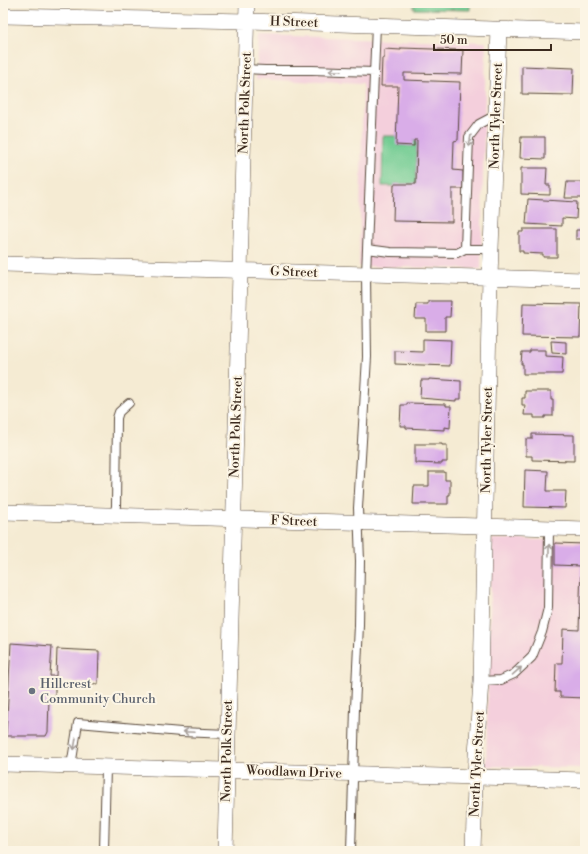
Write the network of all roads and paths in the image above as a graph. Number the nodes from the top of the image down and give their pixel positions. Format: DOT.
graph roads {
  1 [pos="248,3"];
  2 [pos="3,16"];
  3 [pos="247,21"];
  4 [pos="376,25"];
  5 [pos="499,29"];
  6 [pos="585,32"];
  7 [pos="246,69"];
  8 [pos="374,72"];
  9 [pos="496,115"];
  10 [pos="465,249"];
  11 [pos="491,249"];
  12 [pos="367,250"];
  13 [pos="3,264"];
  14 [pos="240,270"];
  15 [pos="366,274"];
  16 [pos="490,278"];
  17 [pos="585,280"];
  18 [pos="129,403"];
  19 [pos="3,512"];
  20 [pos="114,515"];
  21 [pos="234,519"];
  22 [pos="358,523"];
  23 [pos="485,526"];
  24 [pos="549,528"];
  25 [pos="585,529"];
  26 [pos="481,681"];
  27 [pos="228,734"];
  28 [pos="3,764"];
  29 [pos="71,766"];
  30 [pos="106,767"];
  31 [pos="227,770"];
  32 [pos="353,773"];
  33 [pos="475,776"];
  34 [pos="585,780"];
  35 [pos="104,851"];
  36 [pos="225,851"];
  37 [pos="351,851"];
  38 [pos="473,851"];
  1 -- 3 [label="street, North Polk Street"];
  2 -- 3 [label="street, H Street"];
  3 -- 4 [label="street, H Street"];
  3 -- 7 [label="street, North Polk Street"];
  4 -- 5 [label="street, H Street"];
  4 -- 8 [label="lane"];
  5 -- 6 [label="street, H Street"];
  5 -- 9 [label="street, North Tyler Street"];
  8 -- 7 [label="lane, one-way"];
  7 -- 14 [label="street, North Polk Street"];
  8 -- 12 [label="lane"];
  9 -- 10 [label="lane, one-way"];
  9 -- 11 [label="street, North Tyler Street"];
  10 -- 11 [label="lane"];
  10 -- 12 [label="lane"];
  11 -- 16 [label="street, North Tyler Street"];
  12 -- 15 [label="lane"];
  13 -- 14 [label="street, G Street"];
  14 -- 15 [label="street, G Street"];
  14 -- 21 [label="street, North Polk Street"];
  15 -- 16 [label="street, G Street"];
  15 -- 22 [label="lane"];
  16 -- 17 [label="street, G Street"];
  16 -- 23 [label="street, North Tyler Street"];
  18 -- 20 [label="lane"];
  19 -- 20 [label="street, F Street"];
  20 -- 21 [label="street, F Street"];
  21 -- 22 [label="street, F Street"];
  21 -- 27 [label="street, North Polk Street"];
  22 -- 23 [label="street, F Street"];
  22 -- 32 [label="lane"];
  23 -- 24 [label="street, F Street"];
  23 -- 26 [label="street, North Tyler Street"];
  24 -- 25 [label="street, F Street"];
  26 -- 24 [label="lane, one-way"];
  26 -- 33 [label="street, North Tyler Street"];
  27 -- 29 [label="lane, one-way"];
  27 -- 31 [label="street, North Polk Street"];
  28 -- 29 [label="street, Woodlawn Drive"];
  29 -- 30 [label="street, Woodlawn Drive"];
  30 -- 31 [label="street, Woodlawn Drive"];
  30 -- 35 [label="lane"];
  31 -- 32 [label="street, Woodlawn Drive"];
  31 -- 36 [label="street, North Polk Street"];
  32 -- 33 [label="street, Woodlawn Drive"];
  32 -- 37 [label="lane"];
  33 -- 34 [label="street, Woodlawn Drive"];
  33 -- 38 [label="street, North Tyler Street"];
}
